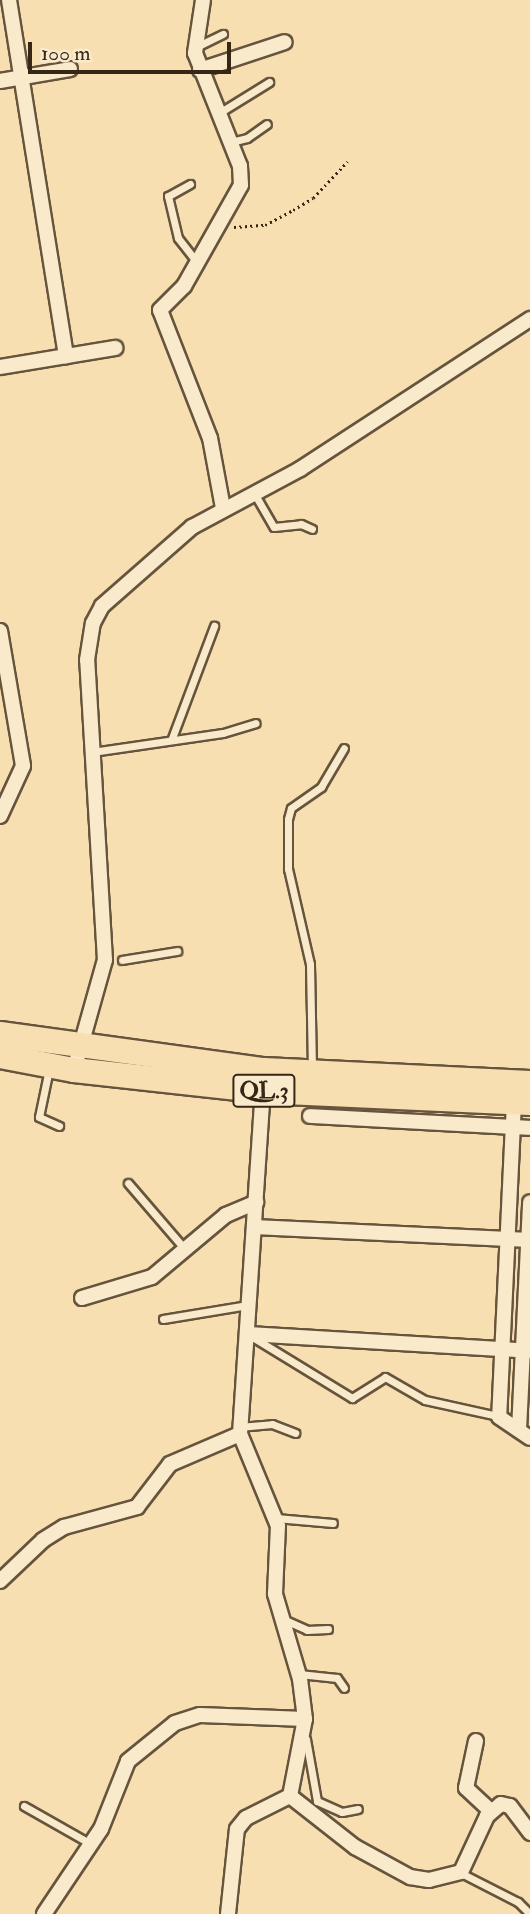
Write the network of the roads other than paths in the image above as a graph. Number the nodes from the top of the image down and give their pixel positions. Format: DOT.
graph roads {
  1 [pos="9,0"];
  2 [pos="204,0"];
  3 [pos="223,34"];
  4 [pos="285,42"];
  5 [pos="195,47"];
  6 [pos="70,69"];
  7 [pos="200,70"];
  8 [pos="21,77"];
  9 [pos="0,81"];
  10 [pos="269,82"];
  11 [pos="219,114"];
  12 [pos="267,124"];
  13 [pos="230,142"];
  14 [pos="190,184"];
  15 [pos="197,262"];
  16 [pos="530,318"];
  17 [pos="115,348"];
  18 [pos="66,356"];
  19 [pos="0,367"];
  20 [pos="254,493"];
  21 [pos="223,508"];
  22 [pos="312,529"];
  23 [pos="215,626"];
  24 [pos="0,631"];
  25 [pos="256,723"];
  26 [pos="172,738"];
  27 [pos="344,748"];
  28 [pos="91,752"];
  29 [pos="0,816"];
  30 [pos="177,951"];
  31 [pos="114,960"];
  32 [pos="0,1034"];
  33 [pos="0,1056"];
  34 [pos="68,1061"];
  35 [pos="312,1073"];
  36 [pos="530,1083"];
  37 [pos="263,1091"];
  38 [pos="522,1103"];
  39 [pos="310,1116"];
  40 [pos="59,1126"];
  41 [pos="513,1127"];
  42 [pos="530,1128"];
  43 [pos="128,1183"];
  44 [pos="256,1202"];
  45 [pos="530,1202"];
  46 [pos="254,1227"];
  47 [pos="508,1239"];
  48 [pos="529,1240"];
  49 [pos="184,1248"];
  50 [pos="82,1298"];
  51 [pos="249,1305"];
  52 [pos="163,1319"];
  53 [pos="247,1334"];
  54 [pos="502,1349"];
  55 [pos="527,1350"];
  56 [pos="499,1417"];
  57 [pos="239,1431"];
  58 [pos="295,1433"];
  59 [pos="525,1434"];
  60 [pos="276,1517"];
  61 [pos="333,1523"];
  62 [pos="1,1578"];
  63 [pos="281,1619"];
  64 [pos="328,1629"];
  65 [pos="299,1674"];
  66 [pos="344,1688"];
  67 [pos="305,1723"];
  68 [pos="476,1741"];
  69 [pos="290,1796"];
  70 [pos="24,1806"];
  71 [pos="358,1808"];
  72 [pos="491,1811"];
  73 [pos="530,1833"];
  74 [pos="91,1844"];
  75 [pos="461,1872"];
  76 [pos="44,1914"];
  77 [pos="228,1914"];
  78 [pos="530,1914"];
  1 -- 8 [label="street"];
  2 -- 5 [label="street"];
  3 -- 5 [label="lane"];
  4 -- 7 [label="street"];
  5 -- 7 [label="street"];
  6 -- 8 [label="street"];
  7 -- 11 [label="street"];
  8 -- 9 [label="street"];
  8 -- 18 [label="street"];
  10 -- 11 [label="lane"];
  11 -- 13 [label="street"];
  12 -- 13 [label="lane"];
  13 -- 15 [label="street"];
  14 -- 15 [label="lane"];
  15 -- 21 [label="street"];
  16 -- 20 [label="street"];
  17 -- 18 [label="street"];
  18 -- 19 [label="street"];
  20 -- 21 [label="street"];
  20 -- 22 [label="lane"];
  21 -- 28 [label="street"];
  23 -- 26 [label="lane"];
  24 -- 29 [label="street"];
  25 -- 26 [label="lane"];
  26 -- 28 [label="lane"];
  27 -- 35 [label="lane"];
  28 -- 31 [label="street"];
  30 -- 31 [label="lane"];
  31 -- 34 [label="street"];
  32 -- 34 [label="highway, QL.3"];
  33 -- 34 [label="highway, QL.3"];
  34 -- 35 [label="highway, QL.3"];
  34 -- 37 [label="highway, QL.3"];
  34 -- 40 [label="lane"];
  35 -- 36 [label="highway, QL.3"];
  37 -- 38 [label="highway, QL.3"];
  37 -- 44 [label="street"];
  38 -- 41 [label="street"];
  39 -- 41 [label="street"];
  41 -- 42 [label="street"];
  41 -- 47 [label="street"];
  43 -- 49 [label="lane"];
  44 -- 46 [label="street"];
  44 -- 49 [label="street"];
  45 -- 48 [label="street"];
  46 -- 47 [label="street"];
  46 -- 51 [label="street"];
  47 -- 48 [label="street"];
  47 -- 54 [label="street"];
  48 -- 55 [label="street"];
  49 -- 50 [label="street"];
  51 -- 52 [label="lane"];
  51 -- 53 [label="street"];
  53 -- 54 [label="street"];
  53 -- 56 [label="lane"];
  53 -- 57 [label="street"];
  54 -- 55 [label="street"];
  54 -- 56 [label="street"];
  55 -- 59 [label="street"];
  56 -- 59 [label="street"];
  57 -- 58 [label="lane"];
  57 -- 60 [label="street"];
  57 -- 62 [label="street"];
  60 -- 61 [label="lane"];
  60 -- 63 [label="street"];
  63 -- 64 [label="lane"];
  63 -- 65 [label="street"];
  65 -- 66 [label="lane"];
  65 -- 67 [label="street"];
  67 -- 69 [label="street"];
  67 -- 71 [label="lane"];
  67 -- 74 [label="street"];
  68 -- 72 [label="street"];
  69 -- 75 [label="street"];
  69 -- 77 [label="street"];
  70 -- 74 [label="lane"];
  72 -- 73 [label="street"];
  72 -- 75 [label="street"];
  74 -- 76 [label="street"];
  75 -- 78 [label="lane"];
}
